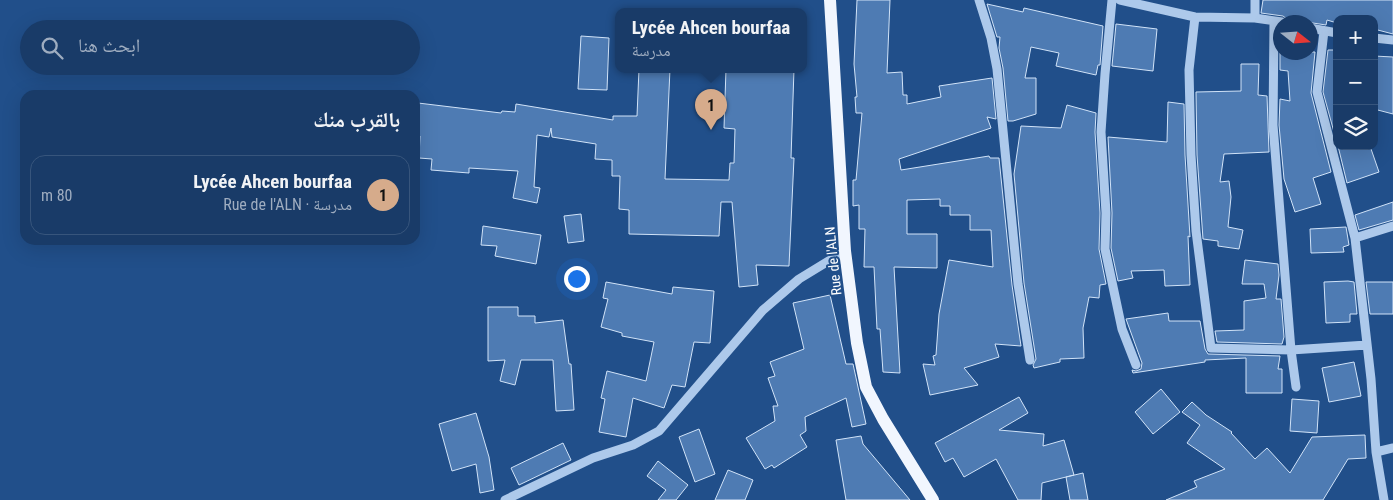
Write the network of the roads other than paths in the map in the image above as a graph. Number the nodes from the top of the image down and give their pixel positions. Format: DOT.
graph roads {
  1 [pos="830,0"];
  2 [pos="979,0"];
  3 [pos="1112,0"];
  4 [pos="1120,0"];
  5 [pos="1255,0"];
  6 [pos="1195,17"];
  7 [pos="1255,18"];
  8 [pos="1273,21"];
  9 [pos="1318,30"];
  10 [pos="1324,31"];
  11 [pos="1333,32"];
  12 [pos="1378,38"];
  13 [pos="1393,40"];
  14 [pos="1276,60"];
  15 [pos="1393,226"];
  16 [pos="1355,238"];
  17 [pos="845,251"];
  18 [pos="1367,345"];
  19 [pos="1291,350"];
  20 [pos="1030,360"];
  21 [pos="1136,365"];
  22 [pos="1296,387"];
  23 [pos="1393,448"];
  24 [pos="1376,452"];
  25 [pos="505,500"];
  26 [pos="933,500"];
  27 [pos="1384,500"];
  1 -- 17 [label="main road, Rue de l'ALN"];
  2 -- 20 [label="street"];
  3 -- 21 [label="street"];
  4 -- 6 [label="street"];
  5 -- 7 [label="street"];
  6 -- 7 [label="street"];
  6 -- 19 [label="street"];
  7 -- 8 [label="street"];
  9 -- 10 [label="street"];
  10 -- 11 [label="street"];
  10 -- 16 [label="street"];
  12 -- 13 [label="street"];
  14 -- 19 [label="street"];
  15 -- 16 [label="street"];
  16 -- 18 [label="street"];
  17 -- 25 [label="street"];
  17 -- 26 [label="main road, Rue de l'ALN"];
  18 -- 19 [label="street"];
  18 -- 24 [label="street"];
  19 -- 22 [label="street"];
  23 -- 24 [label="street"];
  24 -- 27 [label="street"];
}
